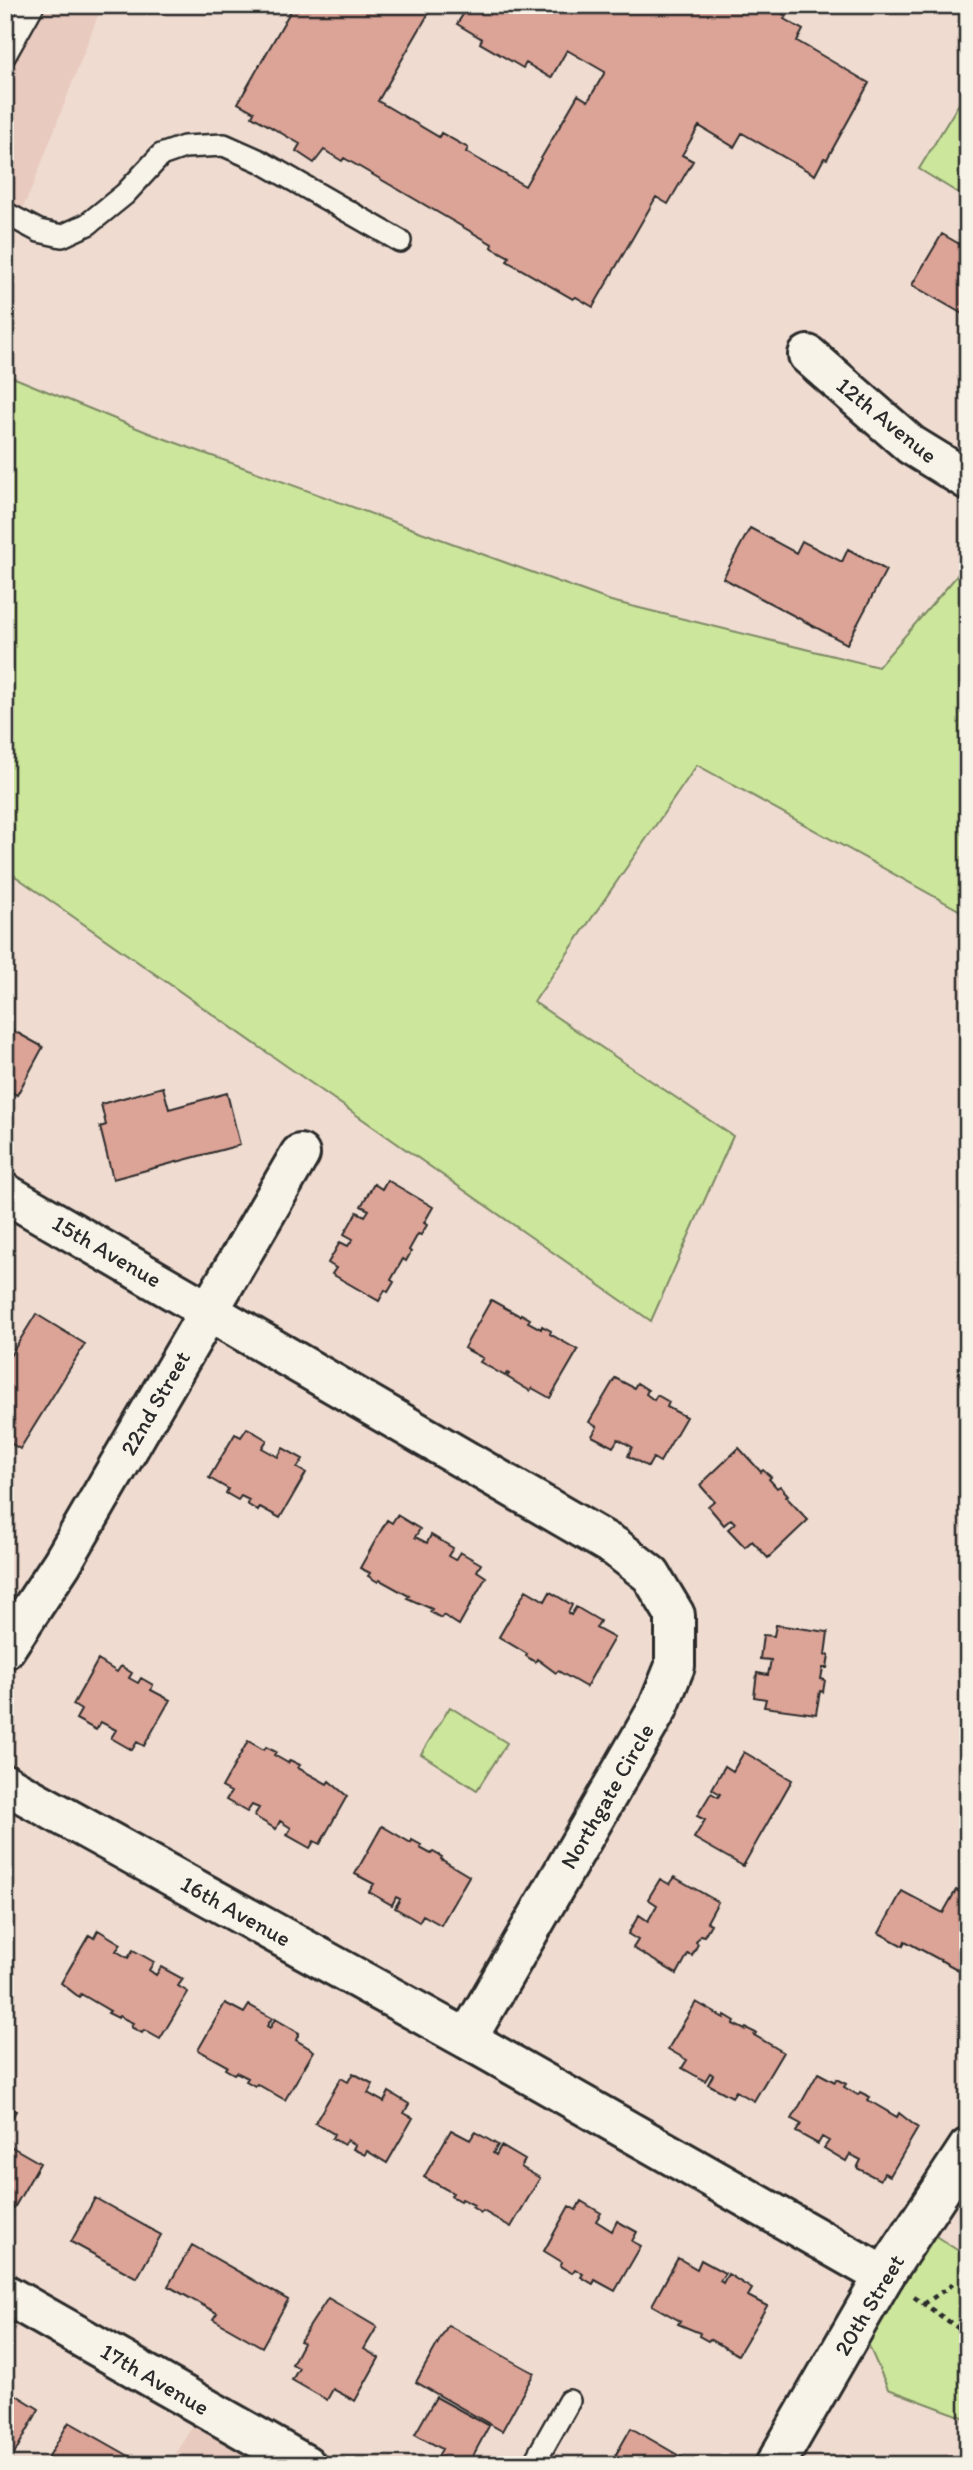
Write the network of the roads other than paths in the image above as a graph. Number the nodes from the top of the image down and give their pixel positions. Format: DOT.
graph roads {
  1 [pos="33,5"];
  2 [pos="5,55"];
  3 [pos="5,213"];
  4 [pos="400,241"];
  5 [pos="808,355"];
  6 [pos="968,480"];
  7 [pos="300,1154"];
  8 [pos="5,1192"];
  9 [pos="209,1310"];
  10 [pos="5,1648"];
  11 [pos="5,1784"];
  12 [pos="467,2039"];
  13 [pos="968,2148"];
  14 [pos="884,2276"];
  15 [pos="5,2294"];
  16 [pos="569,2401"];
  17 [pos="306,2465"];
  18 [pos="533,2465"];
  19 [pos="775,2465"];
  1 -- 2 [label="lane"];
  3 -- 4 [label="lane"];
  5 -- 6 [label="street, 12th Avenue"];
  7 -- 9 [label="street, 22nd Street"];
  8 -- 9 [label="street, 15th Avenue"];
  9 -- 10 [label="street, 22nd Street"];
  9 -- 12 [label="street, Northgate Circle"];
  11 -- 12 [label="street, 16th Avenue"];
  12 -- 14 [label="street"];
  13 -- 14 [label="street, 20th Street"];
  14 -- 19 [label="street, 20th Street"];
  15 -- 17 [label="street, 17th Avenue"];
  16 -- 18 [label="lane"];
}
